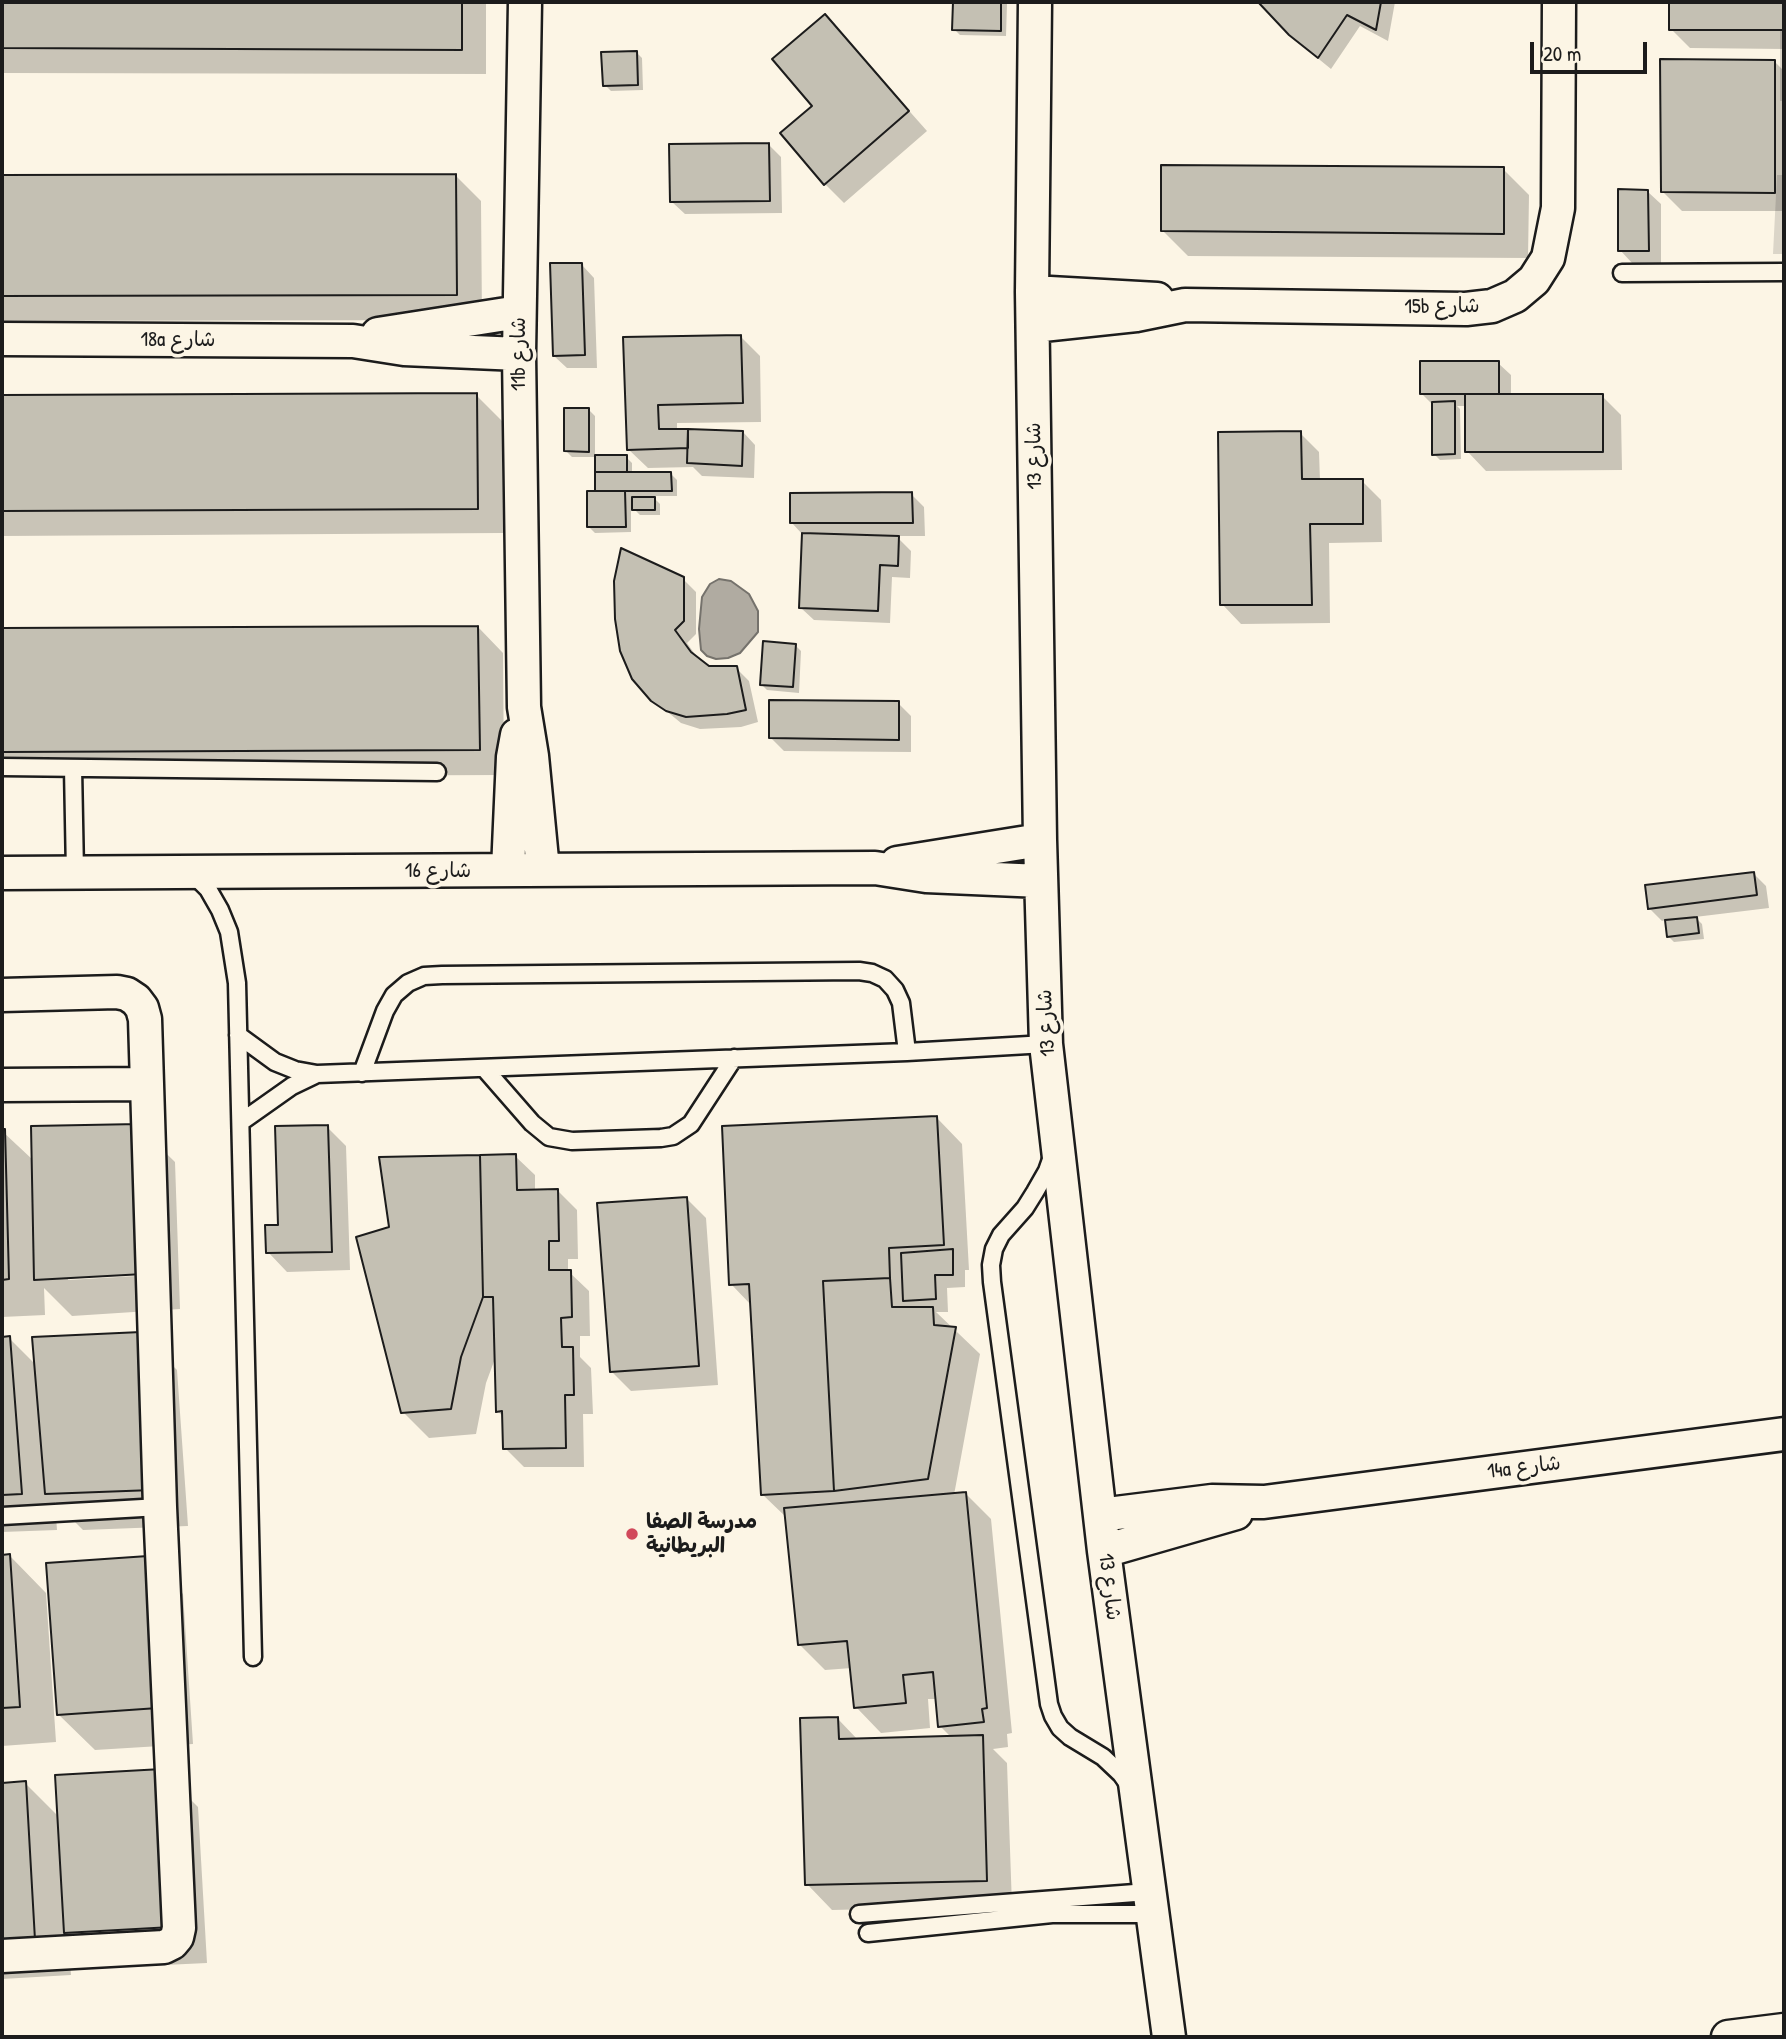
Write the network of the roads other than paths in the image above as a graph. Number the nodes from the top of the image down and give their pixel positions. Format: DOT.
graph roads {
  1 [pos="525,2"];
  2 [pos="1035,2"];
  3 [pos="1559,2"];
  4 [pos="1784,272"];
  5 [pos="1622,273"];
  6 [pos="1032,292"];
  7 [pos="1185,306"];
  8 [pos="519,312"];
  9 [pos="1033,326"];
  10 [pos="2,339"];
  11 [pos="353,341"];
  12 [pos="519,354"];
  13 [pos="524,707"];
  14 [pos="2,767"];
  15 [pos="73,768"];
  16 [pos="437,772"];
  17 [pos="1040,841"];
  18 [pos="875,868"];
  19 [pos="508,870"];
  20 [pos="543,870"];
  21 [pos="192,872"];
  22 [pos="2,873"];
  23 [pos="75,873"];
  24 [pos="1041,881"];
  25 [pos="2,995"];
  26 [pos="238,1035"];
  27 [pos="1046,1044"];
  28 [pos="906,1052"];
  29 [pos="734,1058"];
  30 [pos="484,1068"];
  31 [pos="362,1073"];
  32 [pos="317,1074"];
  33 [pos="147,1084"];
  34 [pos="2,1085"];
  35 [pos="241,1122"];
  36 [pos="1057,1142"];
  37 [pos="1784,1434"];
  38 [pos="1264,1502"];
  39 [pos="160,1507"];
  40 [pos="1100,1514"];
  41 [pos="2,1516"];
  42 [pos="1104,1551"];
  43 [pos="253,1657"];
  44 [pos="1136,1795"];
  45 [pos="1150,1903"];
  46 [pos="859,1914"];
  47 [pos="869,1933"];
  48 [pos="2,1956"];
  49 [pos="1784,2030"];
  50 [pos="1165,2032"];
  51 [pos="1728,2037"];
  1 -- 8 [label="street, 11b شارع"];
  2 -- 6 [label="street, شارع 13"];
  3 -- 7 [label="street, 15b شارع"];
  4 -- 5 [label="lane"];
  6 -- 7 [label="street, 15b شارع"];
  6 -- 9 [label="street, شارع 13"];
  7 -- 9 [label="street, 15b شارع"];
  8 -- 11 [label="street, 18a شارع"];
  8 -- 12 [label="street, 11b شارع"];
  9 -- 17 [label="street, شارع 13"];
  10 -- 11 [label="street, 18a شارع"];
  11 -- 12 [label="street, 18a شارع"];
  12 -- 13 [label="street, 11b شارع"];
  13 -- 19 [label="street, 11b شارع"];
  13 -- 20 [label="street, 11b شارع"];
  14 -- 15 [label="lane"];
  15 -- 16 [label="lane"];
  15 -- 23 [label="lane"];
  17 -- 18 [label="street, شارع 16"];
  17 -- 24 [label="street, شارع 13"];
  18 -- 20 [label="street, شارع 16"];
  18 -- 24 [label="street, شارع 16"];
  19 -- 20 [label="street, شارع 16"];
  19 -- 21 [label="street, شارع 16"];
  21 -- 23 [label="street, شارع 16"];
  21 -- 26 [label="lane"];
  22 -- 23 [label="street, شارع 16"];
  24 -- 27 [label="street, شارع 13"];
  25 -- 33 [label="street"];
  26 -- 32 [label="lane"];
  26 -- 35 [label="lane"];
  27 -- 28 [label="lane"];
  27 -- 36 [label="street, شارع 13"];
  28 -- 29 [label="lane"];
  28 -- 31 [label="lane"];
  29 -- 30 [label="lane"];
  29 -- 30 [label="lane"];
  30 -- 31 [label="lane"];
  31 -- 32 [label="lane"];
  32 -- 35 [label="lane"];
  33 -- 34 [label="street"];
  33 -- 39 [label="street"];
  35 -- 43 [label="lane"];
  36 -- 40 [label="street, شارع 13"];
  36 -- 44 [label="lane"];
  37 -- 38 [label="street, 14a شارع"];
  38 -- 40 [label="street, 14a شارع"];
  38 -- 42 [label="street, 14a شارع"];
  39 -- 41 [label="lane"];
  39 -- 48 [label="street"];
  40 -- 42 [label="street, شارع 13"];
  42 -- 44 [label="street, شارع 13"];
  44 -- 45 [label="street, شارع 13"];
  45 -- 46 [label="lane"];
  45 -- 47 [label="lane"];
  45 -- 50 [label="street, شارع 13"];
  49 -- 51 [label="street"];
}
